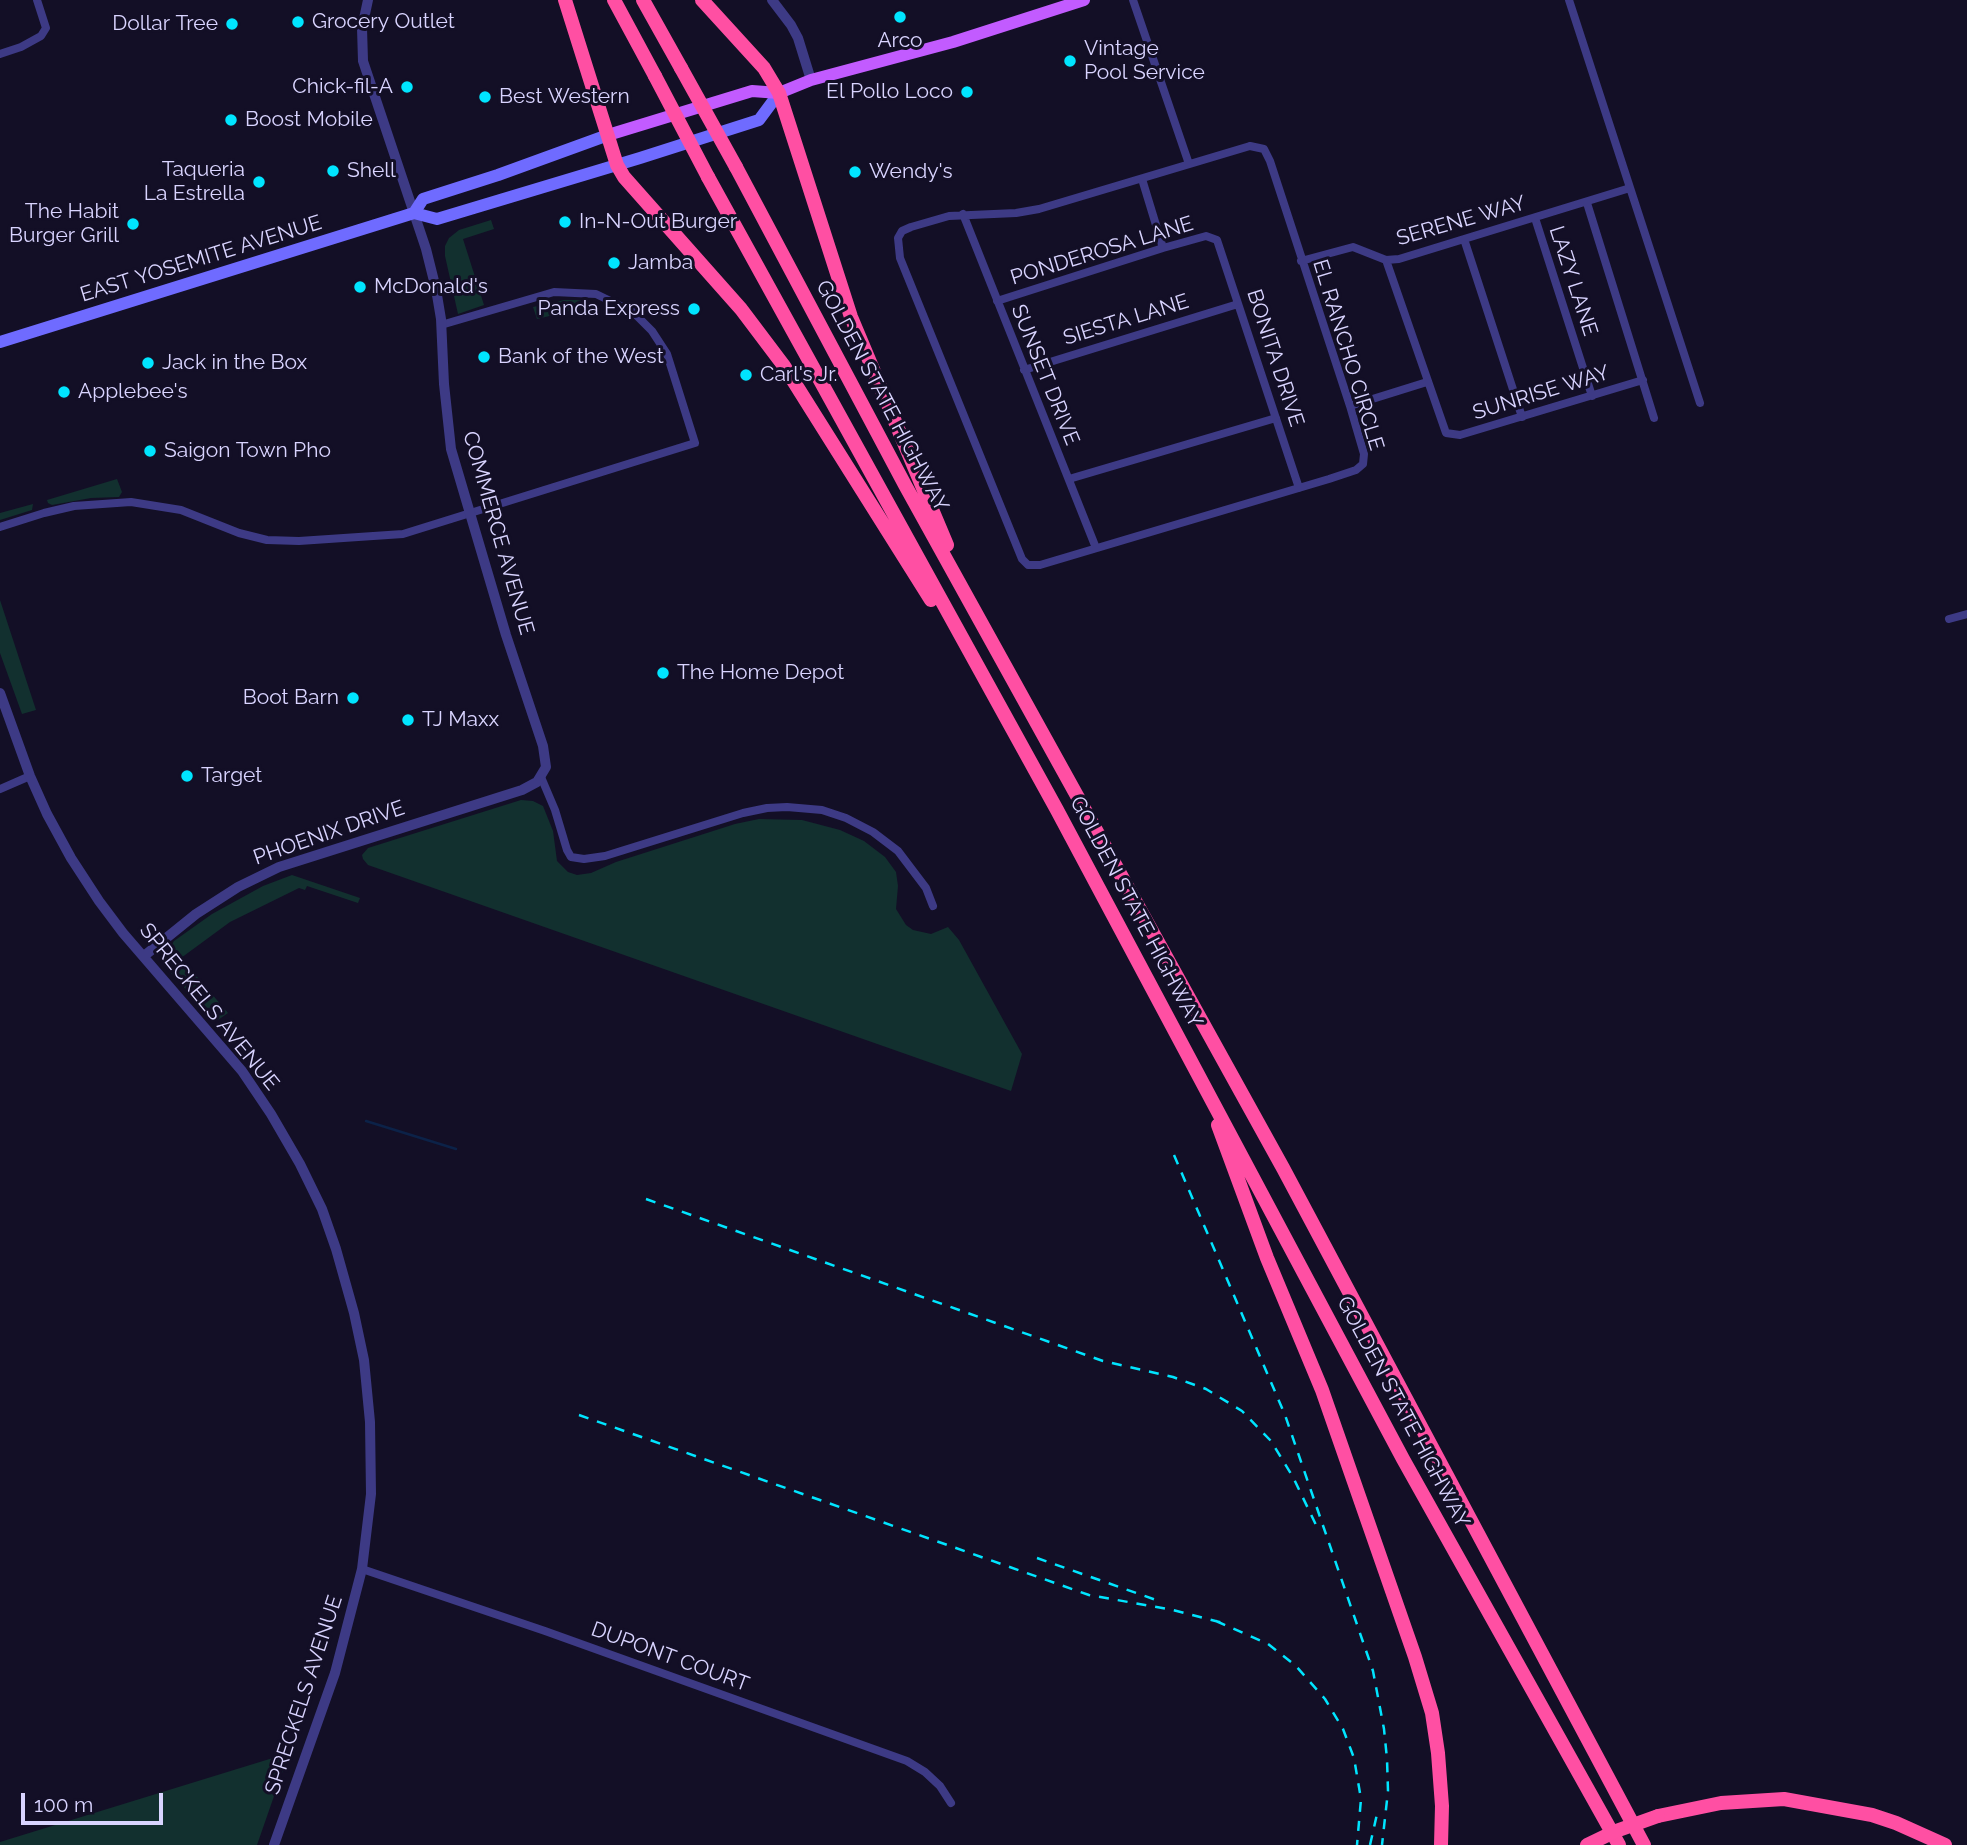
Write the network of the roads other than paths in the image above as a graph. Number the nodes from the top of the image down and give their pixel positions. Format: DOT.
graph roads {
  1 [pos="37,0"];
  2 [pos="368,0"];
  3 [pos="565,0"];
  4 [pos="614,0"];
  5 [pos="643,0"];
  6 [pos="702,0"];
  7 [pos="772,0"];
  8 [pos="1084,0"];
  9 [pos="1133,0"];
  10 [pos="1569,0"];
  11 [pos="0,54"];
  12 [pos="811,80"];
  13 [pos="779,93"];
  14 [pos="608,135"];
  15 [pos="1189,164"];
  16 [pos="617,165"];
  17 [pos="1142,179"];
  18 [pos="1630,188"];
  19 [pos="1587,203"];
  20 [pos="414,213"];
  21 [pos="964,214"];
  22 [pos="1535,218"];
  23 [pos="1464,239"];
  24 [pos="1217,240"];
  25 [pos="1163,248"];
  26 [pos="1386,260"];
  27 [pos="1301,261"];
  28 [pos="997,302"];
  29 [pos="1238,304"];
  30 [pos="442,325"];
  31 [pos="0,342"];
  32 [pos="1024,370"];
  33 [pos="1643,380"];
  34 [pos="1427,382"];
  35 [pos="1592,396"];
  36 [pos="1700,403"];
  37 [pos="1350,405"];
  38 [pos="1522,417"];
  39 [pos="1276,418"];
  40 [pos="1654,418"];
  41 [pos="1069,479"];
  42 [pos="1299,488"];
  43 [pos="469,514"];
  44 [pos="0,527"];
  45 [pos="1096,548"];
  46 [pos="1967,614"];
  47 [pos="1950,619"];
  48 [pos="984,629"];
  49 [pos="0,693"];
  50 [pos="1018,741"];
  51 [pos="30,776"];
  52 [pos="541,777"];
  53 [pos="0,789"];
  54 [pos="933,906"];
  55 [pos="144,956"];
  56 [pos="1200,1075"];
  57 [pos="362,1569"];
  58 [pos="951,1803"];
  59 [pos="1659,1819"];
  60 [pos="1644,1843"];
  61 [pos="274,1845"];
  62 [pos="1441,1845"];
  63 [pos="1587,1845"];
  64 [pos="1605,1845"];
  65 [pos="1619,1845"];
  66 [pos="1928,1845"];
  67 [pos="1945,1845"];
  1 -- 11 [label="street"];
  2 -- 20 [label="street, COMMERCE AVENUE"];
  3 -- 14 [label="highway"];
  4 -- 50 [label="highway, GOLDEN STATE HIGHWAY, bridge"];
  5 -- 48 [label="highway, GOLDEN STATE HIGHWAY, bridge"];
  6 -- 13 [label="highway"];
  7 -- 12 [label="street"];
  8 -- 12 [label="main road, EAST YOSEMITE AVENUE"];
  9 -- 15 [label="street"];
  10 -- 18 [label="street"];
  12 -- 13 [label="main road, EAST YOSEMITE AVENUE"];
  13 -- 14 [label="main road, EAST YOSEMITE AVENUE"];
  13 -- 16 [label="main road, EAST YOSEMITE AVENUE"];
  13 -- 48 [label="highway"];
  14 -- 16 [label="highway"];
  14 -- 20 [label="main road, EAST YOSEMITE AVENUE"];
  15 -- 17 [label="street, EL RANCHO CIRCLE"];
  15 -- 27 [label="street, EL RANCHO CIRCLE"];
  16 -- 20 [label="main road, EAST YOSEMITE AVENUE"];
  16 -- 50 [label="highway"];
  17 -- 21 [label="street, EL RANCHO CIRCLE"];
  17 -- 25 [label="street"];
  18 -- 19 [label="street, SERENE WAY"];
  18 -- 36 [label="street"];
  19 -- 22 [label="street, SERENE WAY"];
  19 -- 33 [label="street"];
  20 -- 30 [label="street, COMMERCE AVENUE"];
  20 -- 31 [label="main road, EAST YOSEMITE AVENUE"];
  21 -- 28 [label="street, SUNSET DRIVE"];
  21 -- 45 [label="street, EL RANCHO CIRCLE"];
  22 -- 23 [label="street, SERENE WAY"];
  22 -- 35 [label="street, LAZY LANE"];
  23 -- 26 [label="street, SERENE WAY"];
  23 -- 38 [label="street"];
  24 -- 25 [label="street, PONDEROSA LANE"];
  24 -- 29 [label="street, BONITA DRIVE"];
  25 -- 28 [label="street, PONDEROSA LANE"];
  26 -- 27 [label="street, SERENE WAY"];
  26 -- 34 [label="street"];
  27 -- 37 [label="street, EL RANCHO CIRCLE"];
  28 -- 32 [label="street, SUNSET DRIVE"];
  29 -- 32 [label="street, SIESTA LANE"];
  29 -- 39 [label="street, BONITA DRIVE"];
  30 -- 43 [label="street, COMMERCE AVENUE"];
  30 -- 43 [label="street"];
  32 -- 41 [label="street, SUNSET DRIVE"];
  33 -- 35 [label="street, SUNRISE WAY"];
  33 -- 40 [label="street"];
  34 -- 37 [label="street"];
  34 -- 38 [label="street, SUNRISE WAY"];
  35 -- 38 [label="street, SUNRISE WAY"];
  37 -- 42 [label="street, EL RANCHO CIRCLE"];
  39 -- 41 [label="street"];
  39 -- 42 [label="street, BONITA DRIVE"];
  41 -- 45 [label="street, SUNSET DRIVE"];
  42 -- 45 [label="street, EL RANCHO CIRCLE"];
  43 -- 44 [label="street"];
  43 -- 52 [label="street, COMMERCE AVENUE"];
  46 -- 47 [label="street"];
  48 -- 60 [label="highway, GOLDEN STATE HIGHWAY"];
  49 -- 51 [label="street, SPRECKELS AVENUE"];
  50 -- 56 [label="highway, GOLDEN STATE HIGHWAY"];
  51 -- 53 [label="street"];
  51 -- 55 [label="street, SPRECKELS AVENUE"];
  52 -- 54 [label="street"];
  52 -- 55 [label="street, PHOENIX DRIVE"];
  55 -- 57 [label="street, SPRECKELS AVENUE"];
  56 -- 62 [label="highway"];
  56 -- 65 [label="highway, GOLDEN STATE HIGHWAY"];
  57 -- 58 [label="street, DUPONT COURT"];
  57 -- 61 [label="street, SPRECKELS AVENUE"];
  59 -- 63 [label="highway, bridge"];
  59 -- 64 [label="highway"];
  59 -- 66 [label="highway"];
  59 -- 67 [label="highway"];
}
